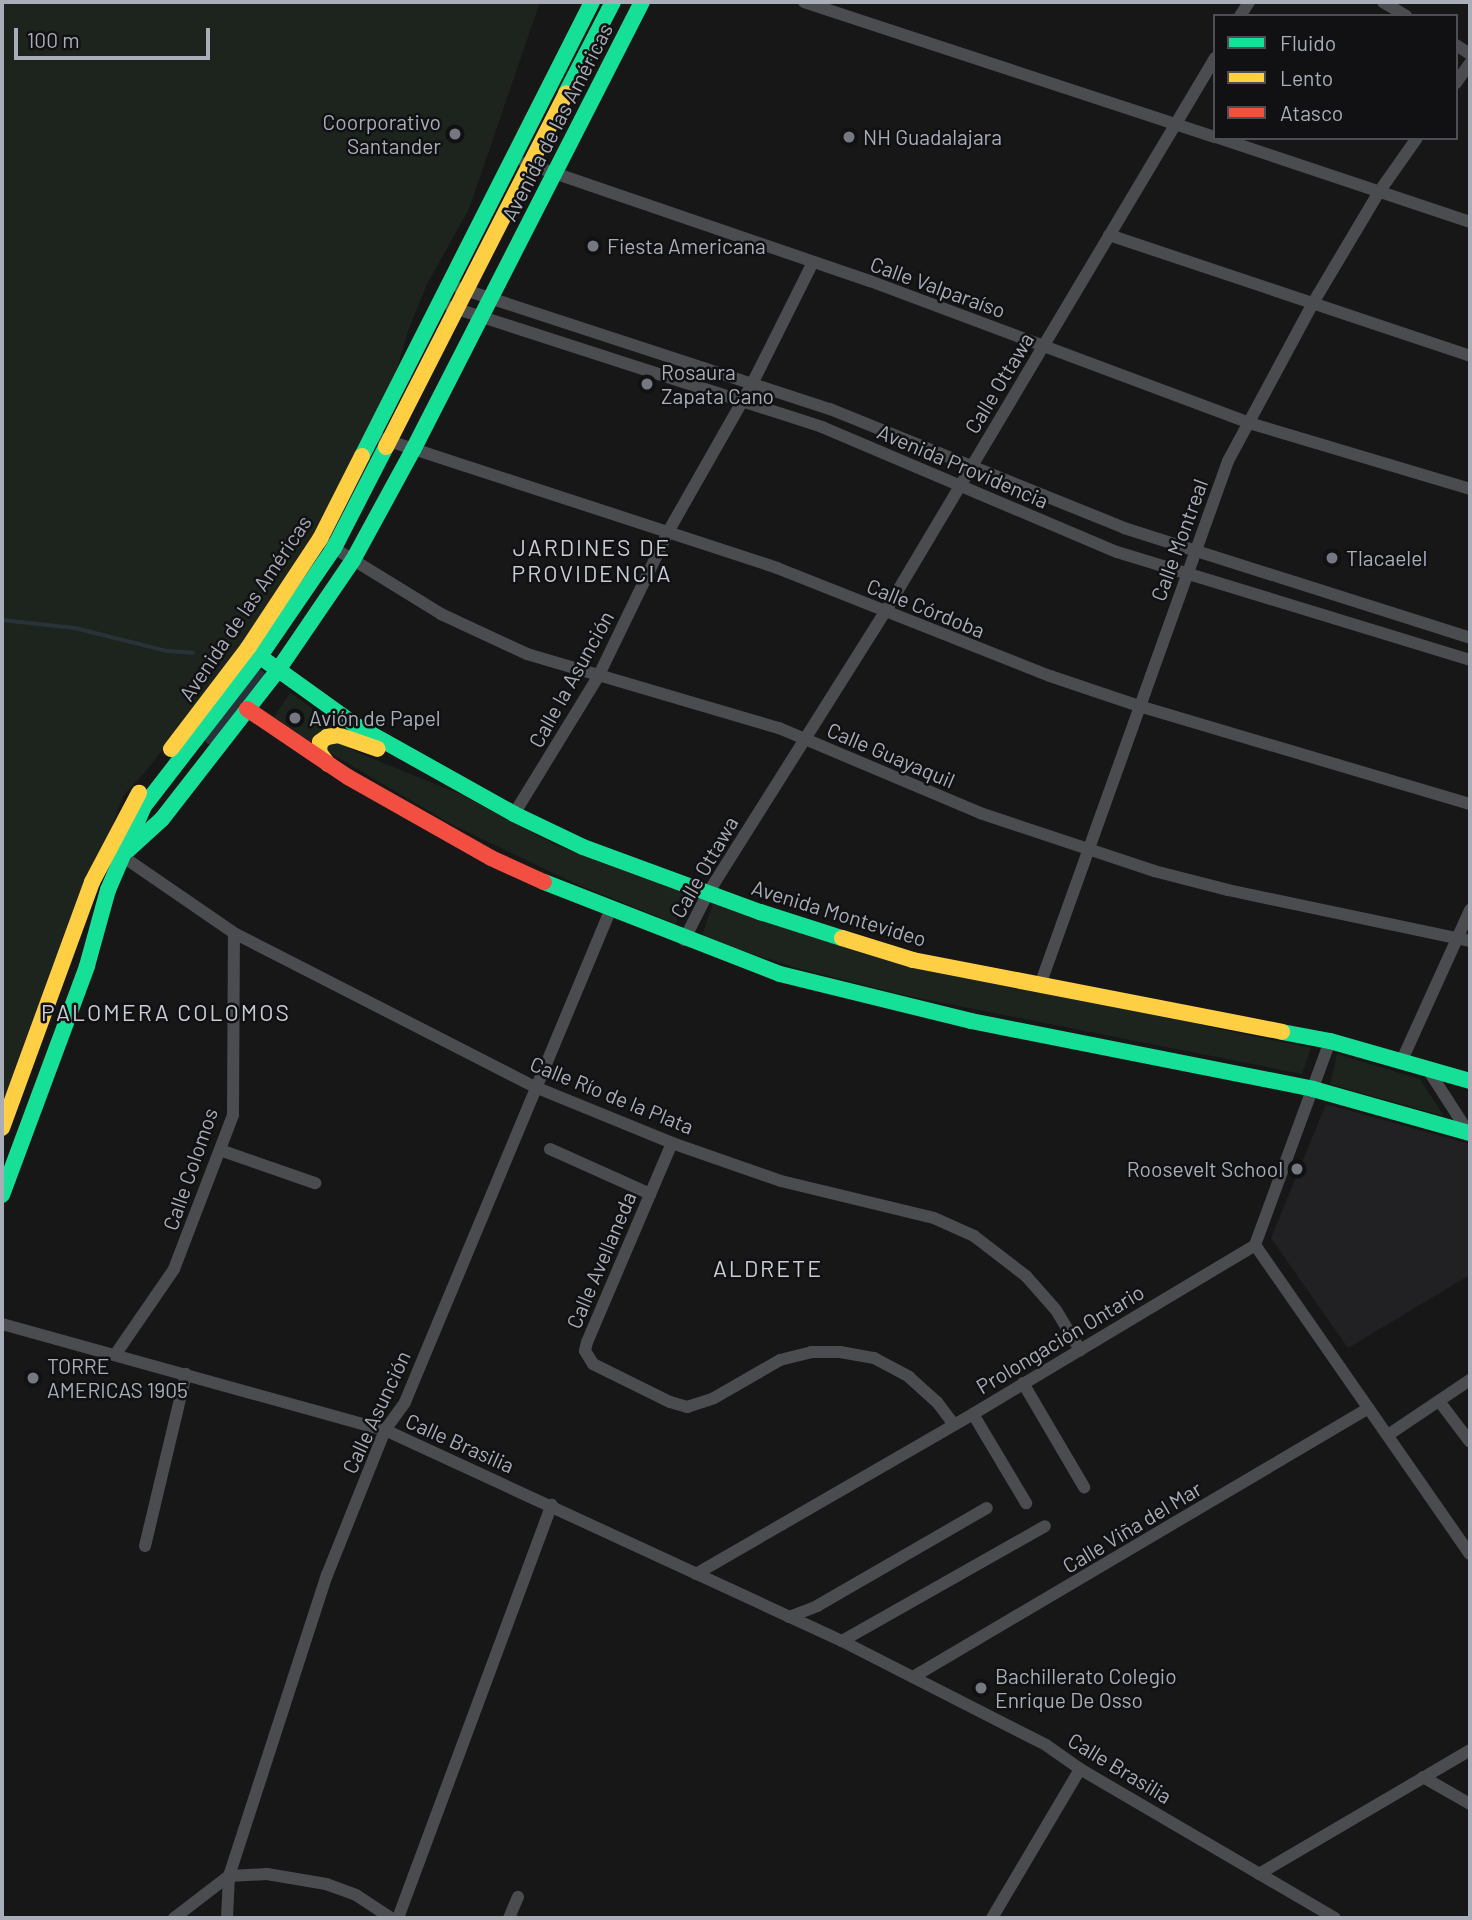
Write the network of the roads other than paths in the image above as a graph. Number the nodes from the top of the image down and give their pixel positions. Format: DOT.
graph roads {
  1 [pos="592,2"];
  2 [pos="613,2"];
  3 [pos="642,2"];
  4 [pos="804,2"];
  5 [pos="1383,2"];
  6 [pos="1403,14"];
  7 [pos="1213,61"];
  8 [pos="1470,63"];
  9 [pos="1458,80"];
  10 [pos="1176,124"];
  11 [pos="1213,137"];
  12 [pos="1223,140"];
  13 [pos="1416,140"];
  14 [pos="513,159"];
  15 [pos="529,165"];
  16 [pos="554,174"];
  17 [pos="1379,192"];
  18 [pos="1470,222"];
  19 [pos="1109,235"];
  20 [pos="813,262"];
  21 [pos="450,285"];
  22 [pos="466,291"];
  23 [pos="490,299"];
  24 [pos="1313,303"];
  25 [pos="449,307"];
  26 [pos="481,317"];
  27 [pos="1043,346"];
  28 [pos="1470,356"];
  29 [pos="752,384"];
  30 [pos="741,402"];
  31 [pos="1249,423"];
  32 [pos="372,435"];
  33 [pos="391,442"];
  34 [pos="413,450"];
  35 [pos="972,467"];
  36 [pos="960,487"];
  37 [pos="1470,489"];
  38 [pos="668,532"];
  39 [pos="327,544"];
  40 [pos="1194,552"];
  41 [pos="353,560"];
  42 [pos="1186,574"];
  43 [pos="886,612"];
  44 [pos="1470,638"];
  45 [pos="254,652"];
  46 [pos="1470,660"];
  47 [pos="278,670"];
  48 [pos="598,677"];
  49 [pos="1139,706"];
  50 [pos="247,709"];
  51 [pos="806,739"];
  52 [pos="416,762"];
  53 [pos="328,764"];
  54 [pos="1470,804"];
  55 [pos="514,814"];
  56 [pos="1090,851"];
  57 [pos="122,856"];
  58 [pos="708,893"];
  59 [pos="610,911"];
  60 [pos="1470,911"];
  61 [pos="234,933"];
  62 [pos="1464,939"];
  63 [pos="684,940"];
  64 [pos="1040,985"];
  65 [pos="1330,1041"];
  66 [pos="1402,1060"];
  67 [pos="1426,1068"];
  68 [pos="1470,1081"];
  69 [pos="535,1087"];
  70 [pos="1313,1088"];
  71 [pos="2,1128"];
  72 [pos="1470,1134"];
  73 [pos="672,1143"];
  74 [pos="550,1149"];
  75 [pos="220,1150"];
  76 [pos="315,1183"];
  77 [pos="650,1194"];
  78 [pos="2,1195"];
  79 [pos="1255,1245"];
  80 [pos="2,1324"];
  81 [pos="1080,1350"];
  82 [pos="115,1355"];
  83 [pos="186,1374"];
  84 [pos="1470,1380"];
  85 [pos="1023,1383"];
  86 [pos="1439,1401"];
  87 [pos="1369,1408"];
  88 [pos="973,1414"];
  89 [pos="953,1423"];
  90 [pos="385,1430"];
  91 [pos="1388,1435"];
  92 [pos="1470,1442"];
  93 [pos="1084,1487"];
  94 [pos="1026,1503"];
  95 [pos="552,1505"];
  96 [pos="987,1508"];
  97 [pos="1045,1526"];
  98 [pos="145,1546"];
  99 [pos="1470,1554"];
  100 [pos="696,1574"];
  101 [pos="789,1616"];
  102 [pos="842,1641"];
  103 [pos="913,1677"];
  104 [pos="1470,1750"];
  105 [pos="1080,1769"];
  106 [pos="1423,1777"];
  107 [pos="1470,1804"];
  108 [pos="1259,1874"];
  109 [pos="229,1877"];
  110 [pos="518,1897"];
  111 [pos="1328,1916"];
  112 [pos="174,1918"];
  113 [pos="227,1918"];
  114 [pos="391,1918"];
  115 [pos="398,1918"];
  116 [pos="509,1918"];
  117 [pos="992,1918"];
  1 -- 14 [label="main road, Avenida de las Américas"];
  2 -- 15 [label="main road, Avenida de las Américas"];
  3 -- 16 [label="main road, Avenida de las Américas"];
  4 -- 10 [label="street"];
  5 -- 6 [label="street"];
  7 -- 10 [label="street, Calle Ottawa"];
  8 -- 9 [label="street"];
  10 -- 11 [label="street"];
  10 -- 19 [label="street, Calle Ottawa"];
  12 -- 17 [label="street"];
  13 -- 17 [label="street, Calle Montreal"];
  14 -- 15 [label="street, Calle Valparaíso"];
  14 -- 21 [label="main road, Avenida de las Américas"];
  15 -- 16 [label="street, Calle Valparaíso"];
  15 -- 22 [label="main road, Avenida de las Américas"];
  16 -- 20 [label="street, Calle Valparaíso"];
  16 -- 23 [label="main road, Avenida de las Américas"];
  17 -- 18 [label="street"];
  17 -- 24 [label="street, Calle Montreal"];
  19 -- 24 [label="street"];
  19 -- 27 [label="street, Calle Ottawa"];
  20 -- 27 [label="street, Calle Valparaíso"];
  20 -- 29 [label="street, Calle la Asunción"];
  21 -- 22 [label="street, Avenida Providencia"];
  21 -- 25 [label="main road, Avenida de las Américas"];
  22 -- 23 [label="street, Avenida Providencia"];
  22 -- 25 [label="main road, Avenida de las Américas"];
  23 -- 26 [label="main road, Avenida de las Américas"];
  23 -- 29 [label="street, Avenida Providencia"];
  24 -- 28 [label="street"];
  24 -- 31 [label="street, Calle Montreal"];
  25 -- 26 [label="street, Avenida Providencia"];
  25 -- 32 [label="main road, Avenida de las Américas"];
  25 -- 33 [label="main road, Avenida de las Américas"];
  26 -- 30 [label="street, Avenida Providencia"];
  26 -- 34 [label="main road, Avenida de las Américas"];
  27 -- 31 [label="street, Calle Valparaíso"];
  27 -- 35 [label="street, Calle Ottawa"];
  29 -- 30 [label="street, Calle la Asunción"];
  29 -- 35 [label="street, Avenida Providencia"];
  30 -- 36 [label="street, Avenida Providencia"];
  30 -- 38 [label="street, Calle la Asunción"];
  31 -- 37 [label="street, Calle Valparaíso"];
  31 -- 40 [label="street, Calle Montreal"];
  32 -- 33 [label="street, Calle Córdoba"];
  32 -- 39 [label="main road, Avenida de las Américas"];
  33 -- 34 [label="street, Calle Córdoba"];
  33 -- 39 [label="main road, Avenida de las Américas"];
  34 -- 38 [label="street, Calle Córdoba"];
  34 -- 41 [label="main road, Avenida de las Américas"];
  35 -- 36 [label="street, Calle Ottawa"];
  35 -- 40 [label="street, Avenida Providencia"];
  36 -- 42 [label="street, Avenida Providencia"];
  36 -- 43 [label="street, Calle Ottawa"];
  38 -- 43 [label="street, Calle Córdoba"];
  38 -- 48 [label="street, Calle la Asunción"];
  39 -- 41 [label="street, Calle Guayaquil"];
  39 -- 45 [label="main road, Avenida de las Américas"];
  40 -- 42 [label="street, Calle Montreal"];
  40 -- 44 [label="street, Avenida Providencia"];
  41 -- 47 [label="main road, Avenida de las Américas"];
  41 -- 48 [label="street, Calle Guayaquil"];
  42 -- 46 [label="street, Avenida Providencia"];
  42 -- 49 [label="street, Calle Montreal"];
  43 -- 49 [label="street, Calle Córdoba"];
  43 -- 51 [label="street, Calle Ottawa"];
  45 -- 47 [label="main road, Avenida Montevideo"];
  45 -- 57 [label="main road, Avenida de las Américas"];
  45 -- 71 [label="main road, Avenida de las Américas"];
  47 -- 50 [label="main road, Avenida de las Américas"];
  47 -- 52 [label="main road, Avenida Montevideo"];
  48 -- 51 [label="street, Calle Guayaquil"];
  48 -- 55 [label="street, Calle la Asunción"];
  49 -- 54 [label="street, Calle Córdoba"];
  49 -- 56 [label="street, Calle Montreal"];
  50 -- 53 [label="main road"];
  50 -- 57 [label="main road, Avenida de las Américas"];
  51 -- 56 [label="street, Calle Guayaquil"];
  51 -- 58 [label="street, Calle Ottawa"];
  52 -- 53 [label="main road"];
  52 -- 55 [label="main road, Avenida Montevideo"];
  53 -- 59 [label="main road"];
  55 -- 58 [label="main road, Avenida Montevideo"];
  56 -- 62 [label="street, Calle Guayaquil"];
  56 -- 64 [label="street, Calle Montreal"];
  57 -- 61 [label="street, Calle Río de la Plata"];
  57 -- 78 [label="main road, Avenida de las Américas"];
  58 -- 63 [label="street, Calle Ottawa"];
  58 -- 64 [label="main road, Avenida Montevideo"];
  59 -- 63 [label="main road"];
  59 -- 69 [label="street, Calle Asunción"];
  60 -- 62 [label="street"];
  61 -- 69 [label="street, Calle Río de la Plata"];
  61 -- 75 [label="street, Calle Colomos"];
  62 -- 66 [label="street"];
  63 -- 70 [label="main road"];
  64 -- 65 [label="main road, Avenida Montevideo"];
  65 -- 66 [label="main road, Avenida Montevideo"];
  65 -- 70 [label="street"];
  66 -- 67 [label="main road, Avenida Montevideo"];
  67 -- 68 [label="main road, Avenida Montevideo"];
  67 -- 72 [label="street"];
  69 -- 73 [label="street, Calle Río de la Plata"];
  69 -- 90 [label="street, Calle Asunción"];
  70 -- 72 [label="main road"];
  70 -- 79 [label="street"];
  73 -- 77 [label="street, Calle Avellaneda"];
  73 -- 81 [label="street, Calle Río de la Plata"];
  74 -- 77 [label="street"];
  75 -- 76 [label="street"];
  75 -- 82 [label="street, Calle Colomos"];
  77 -- 89 [label="street, Calle Avellaneda"];
  79 -- 81 [label="street, Prolongación Ontario"];
  79 -- 87 [label="street"];
  80 -- 82 [label="street, Calle Brasilia"];
  81 -- 85 [label="street, Prolongación Ontario"];
  82 -- 83 [label="street, Calle Brasilia"];
  83 -- 90 [label="street, Calle Brasilia"];
  83 -- 98 [label="street"];
  84 -- 86 [label="street"];
  85 -- 88 [label="street, Prolongación Ontario"];
  85 -- 93 [label="street"];
  86 -- 91 [label="street"];
  86 -- 92 [label="street"];
  87 -- 91 [label="street"];
  87 -- 103 [label="street, Calle Viña del Mar"];
  88 -- 89 [label="street, Prolongación Ontario"];
  88 -- 94 [label="street"];
  89 -- 100 [label="street, Prolongación Ontario"];
  90 -- 95 [label="street, Calle Brasilia"];
  90 -- 109 [label="street, Calle Asunción"];
  91 -- 99 [label="street"];
  95 -- 100 [label="street, Calle Brasilia"];
  95 -- 115 [label="street"];
  96 -- 101 [label="street"];
  97 -- 102 [label="street"];
  100 -- 101 [label="street, Calle Brasilia"];
  101 -- 102 [label="street, Calle Brasilia"];
  102 -- 103 [label="street, Calle Brasilia"];
  103 -- 105 [label="street, Calle Brasilia"];
  104 -- 106 [label="street"];
  105 -- 108 [label="street, Calle Brasilia"];
  105 -- 117 [label="street"];
  106 -- 107 [label="street"];
  106 -- 108 [label="street"];
  108 -- 111 [label="street, Calle Brasilia"];
  109 -- 112 [label="street"];
  109 -- 113 [label="street, Calle Asunción"];
  109 -- 114 [label="street"];
  110 -- 116 [label="street"];
}
